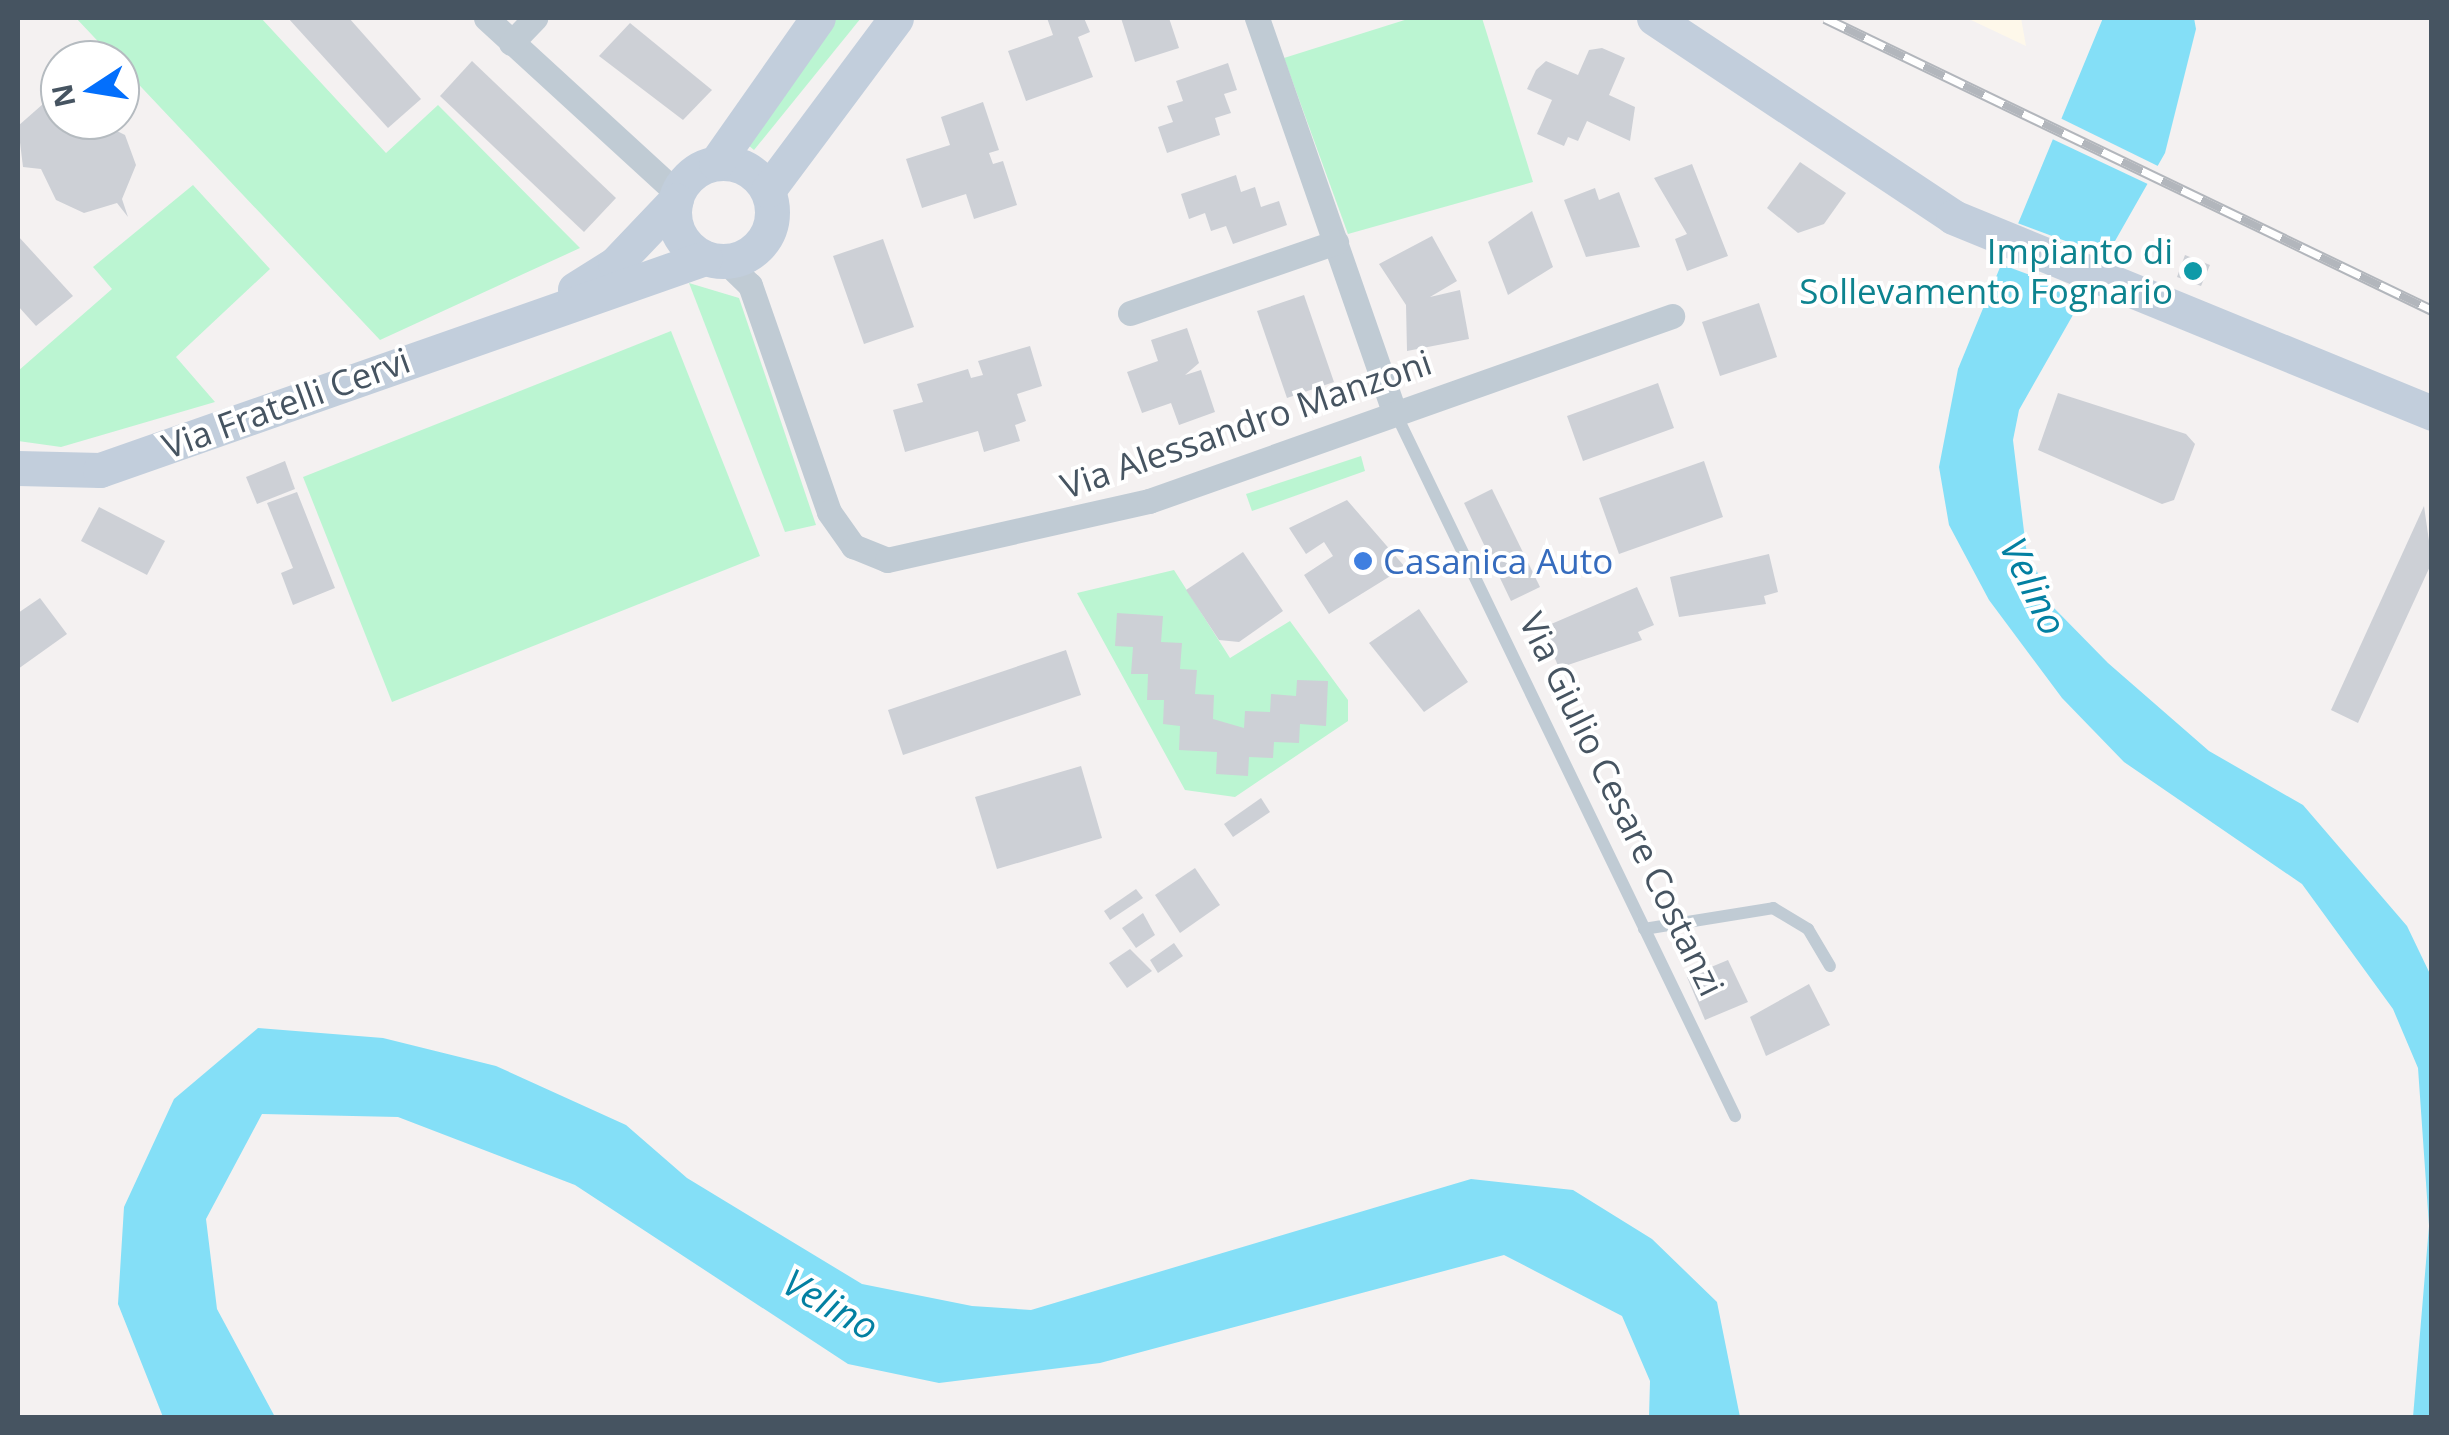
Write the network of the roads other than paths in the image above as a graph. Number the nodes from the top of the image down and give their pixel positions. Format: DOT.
graph roads {
  1 [pos="486,18"];
  2 [pos="535,18"];
  3 [pos="818,18"];
  4 [pos="896,18"];
  5 [pos="1257,18"];
  6 [pos="1654,18"];
  7 [pos="511,43"];
  8 [pos="716,163"];
  9 [pos="768,190"];
  10 [pos="676,197"];
  11 [pos="1336,242"];
  12 [pos="716,260"];
  13 [pos="549,307"];
  14 [pos="1130,313"];
  15 [pos="1672,316"];
  16 [pos="1394,411"];
  17 [pos="2432,413"];
  18 [pos="18,468"];
  19 [pos="1644,930"];
  20 [pos="1830,966"];
  21 [pos="1735,1116"];
  1 -- 7 [label="street"];
  2 -- 7 [label="street"];
  3 -- 8 [label="street"];
  4 -- 9 [label="street"];
  5 -- 11 [label="street, Via Giulio Cesare Costanzi"];
  6 -- 17 [label="street"];
  7 -- 10 [label="street"];
  8 -- 9 [label="street"];
  8 -- 10 [label="street"];
  9 -- 12 [label="street"];
  10 -- 12 [label="street"];
  10 -- 13 [label="street, Via Fratelli Cervi"];
  11 -- 14 [label="street"];
  11 -- 16 [label="street, Via Giulio Cesare Costanzi"];
  12 -- 13 [label="street, Via Fratelli Cervi"];
  12 -- 16 [label="street, Via Alessandro Manzoni"];
  13 -- 18 [label="street, Via Fratelli Cervi"];
  15 -- 16 [label="street, Via Alessandro Manzoni"];
  16 -- 19 [label="lane, Via Giulio Cesare Costanzi"];
  19 -- 20 [label="lane"];
  19 -- 21 [label="lane, Via Giulio Cesare Costanzi"];
}
